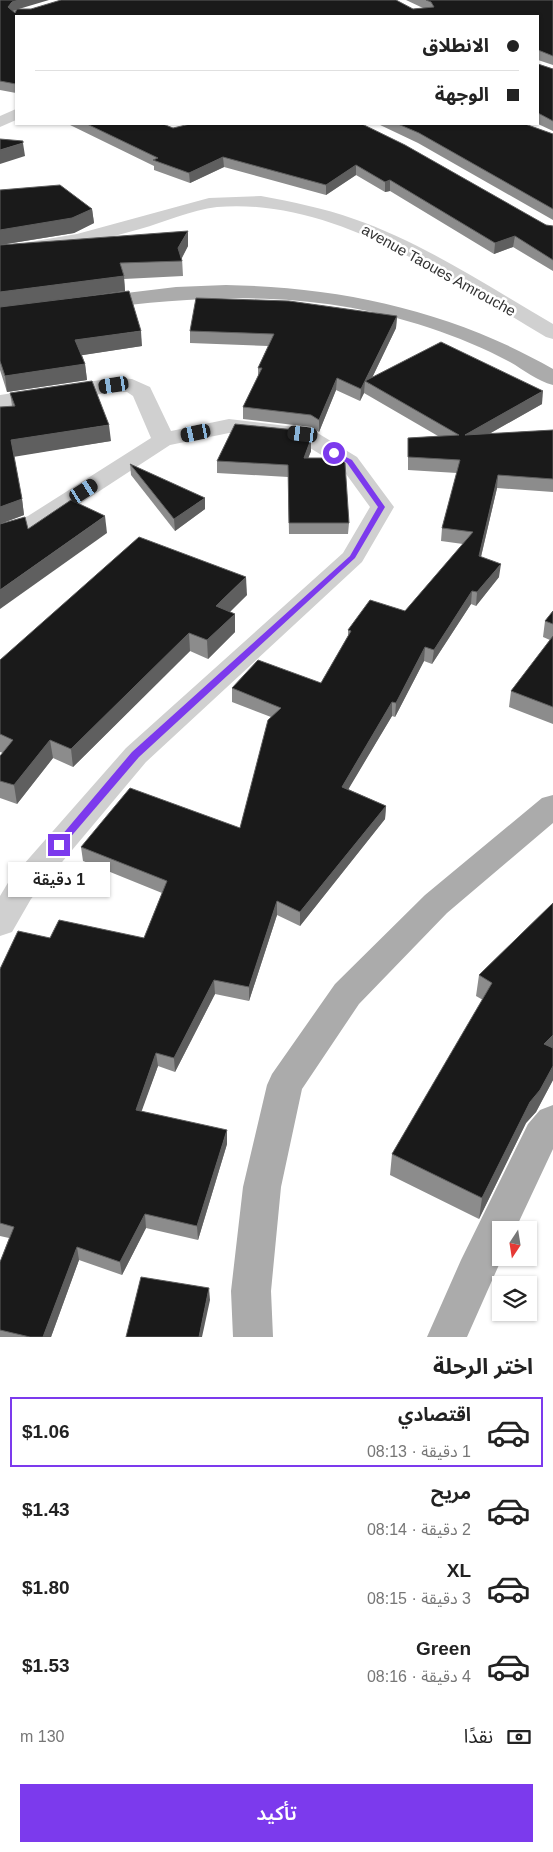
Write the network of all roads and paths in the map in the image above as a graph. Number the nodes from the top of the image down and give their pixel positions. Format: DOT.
graph roads {
  1 [pos="15,114"];
  2 [pos="0,122"];
  3 [pos="0,253"];
  4 [pos="78,305"];
  5 [pos="553,333"];
  6 [pos="551,375"];
  7 [pos="0,402"];
  8 [pos="163,440"];
  9 [pos="0,534"];
  10 [pos="553,806"];
  11 [pos="0,923"];
  12 [pos="553,1121"];
  13 [pos="253,1337"];
  14 [pos="447,1337"];
  1 -- 2 [label="street"];
  3 -- 5 [label="street, avenue Taoues Amrouche"];
  4 -- 6 [label="main road"];
  7 -- 8 [label="street"];
  8 -- 9 [label="street"];
  8 -- 11 [label="street"];
  10 -- 13 [label="main road"];
  12 -- 14 [label="main road"];
}
